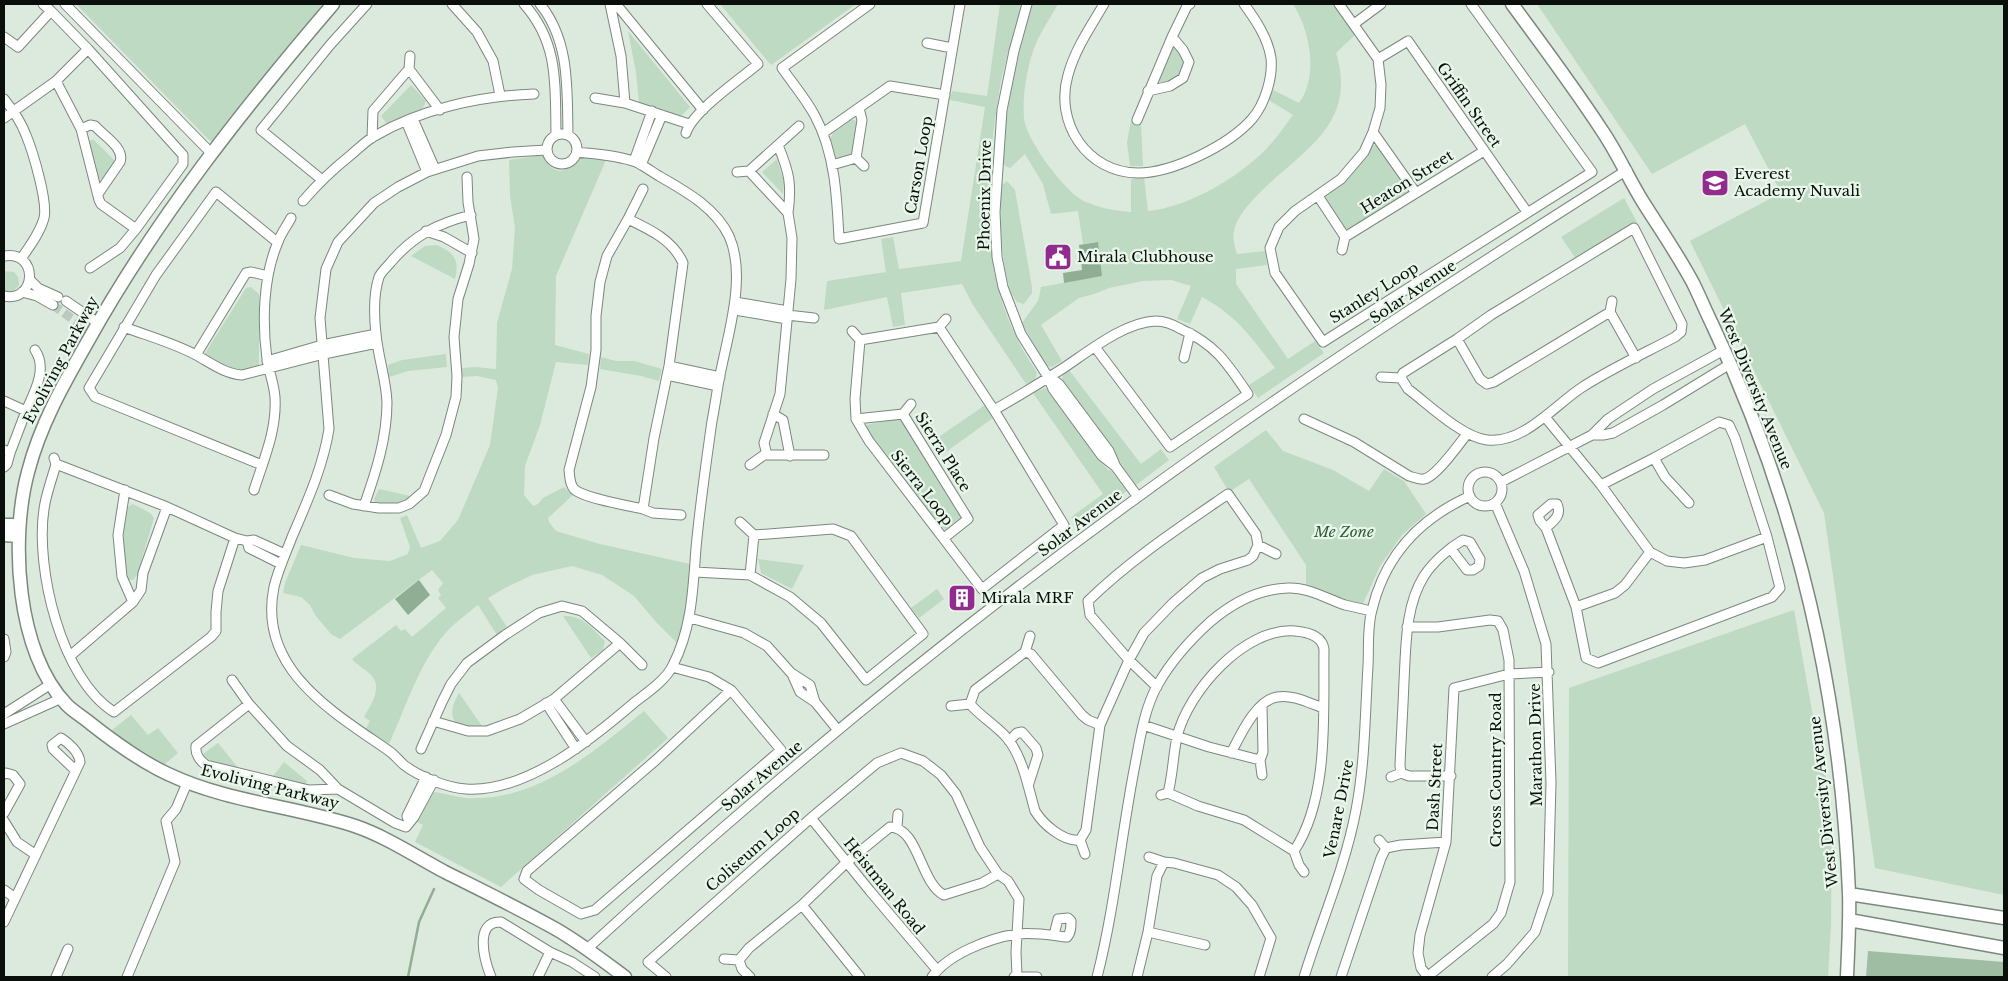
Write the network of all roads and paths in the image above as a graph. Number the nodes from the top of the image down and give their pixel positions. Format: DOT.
graph roads {
  1 [pos="43,4"];
  2 [pos="65,4"];
  3 [pos="333,4"];
  4 [pos="367,4"];
  5 [pos="452,4"];
  6 [pos="524,4"];
  7 [pos="540,4"];
  8 [pos="610,4"];
  9 [pos="616,4"];
  10 [pos="707,4"];
  11 [pos="870,4"];
  12 [pos="960,4"];
  13 [pos="1027,4"];
  14 [pos="1104,4"];
  15 [pos="1190,4"];
  16 [pos="1244,4"];
  17 [pos="1339,4"];
  18 [pos="1381,4"];
  19 [pos="1471,4"];
  20 [pos="1512,4"];
  21 [pos="50,12"];
  22 [pos="1354,24"];
  23 [pos="4,37"];
  24 [pos="1172,37"];
  25 [pos="927,44"];
  26 [pos="952,48"];
  27 [pos="88,49"];
  28 [pos="410,56"];
  29 [pos="1378,59"];
  30 [pos="409,69"];
  31 [pos="56,81"];
  32 [pos="1148,91"];
  33 [pos="534,94"];
  34 [pos="500,95"];
  35 [pos="945,95"];
  36 [pos="595,98"];
  37 [pos="4,99"];
  38 [pos="625,103"];
  39 [pos="859,108"];
  40 [pos="440,110"];
  41 [pos="703,110"];
  42 [pos="652,111"];
  43 [pos="14,112"];
  44 [pos="662,115"];
  45 [pos="4,118"];
  46 [pos="410,120"];
  47 [pos="1137,120"];
  48 [pos="689,124"];
  49 [pos="799,126"];
  50 [pos="81,129"];
  51 [pos="1373,132"];
  52 [pos="686,133"];
  53 [pos="823,133"];
  54 [pos="556,134"];
  55 [pos="568,134"];
  56 [pos="372,138"];
  57 [pos="778,145"];
  58 [pos="546,150"];
  59 [pos="1484,151"];
  60 [pos="577,152"];
  61 [pos="212,154"];
  62 [pos="856,158"];
  63 [pos="637,163"];
  64 [pos="832,165"];
  65 [pos="864,166"];
  66 [pos="1627,170"];
  67 [pos="431,171"];
  68 [pos="749,171"];
  69 [pos="737,172"];
  70 [pos="467,177"];
  71 [pos="321,179"];
  72 [pos="643,189"];
  73 [pos="1416,193"];
  74 [pos="98,194"];
  75 [pos="1318,196"];
  76 [pos="303,201"];
  77 [pos="1527,212"];
  78 [pos="788,213"];
  79 [pos="471,215"];
  80 [pos="291,218"];
  81 [pos="628,218"];
  82 [pos="923,223"];
  83 [pos="136,229"];
  84 [pos="930,230"];
  85 [pos="426,232"];
  86 [pos="1344,237"];
  87 [pos="278,242"];
  88 [pos="1342,250"];
  89 [pos="472,253"];
  90 [pos="4,256"];
  91 [pos="21,259"];
  92 [pos="90,268"];
  93 [pos="268,276"];
  94 [pos="30,280"];
  95 [pos="22,292"];
  96 [pos="4,296"];
  97 [pos="59,301"];
  98 [pos="1612,301"];
  99 [pos="735,306"];
  100 [pos="1610,312"];
  101 [pos="787,315"];
  102 [pos="814,318"];
  103 [pos="946,319"];
  104 [pos="98,323"];
  105 [pos="124,327"];
  106 [pos="939,327"];
  107 [pos="852,331"];
  108 [pos="1190,333"];
  109 [pos="376,339"];
  110 [pos="1457,339"];
  111 [pos="860,340"];
  112 [pos="1095,347"];
  113 [pos="323,349"];
  114 [pos="35,350"];
  115 [pos="1724,350"];
  116 [pos="196,355"];
  117 [pos="1184,358"];
  118 [pos="1636,358"];
  119 [pos="1730,364"];
  120 [pos="269,365"];
  121 [pos="669,366"];
  122 [pos="667,375"];
  123 [pos="1048,377"];
  124 [pos="1381,377"];
  125 [pos="1401,378"];
  126 [pos="719,381"];
  127 [pos="4,401"];
  128 [pos="911,404"];
  129 [pos="994,410"];
  130 [pos="26,412"];
  131 [pos="773,414"];
  132 [pos="903,414"];
  133 [pos="1545,418"];
  134 [pos="856,419"];
  135 [pos="1304,419"];
  136 [pos="1467,434"];
  137 [pos="1592,434"];
  138 [pos="1570,445"];
  139 [pos="7,451"];
  140 [pos="767,455"];
  141 [pos="824,455"];
  142 [pos="790,456"];
  143 [pos="1654,458"];
  144 [pos="750,465"];
  145 [pos="4,466"];
  146 [pos="262,466"];
  147 [pos="1501,482"];
  148 [pos="1601,485"];
  149 [pos="125,490"];
  150 [pos="254,490"];
  151 [pos="329,495"];
  152 [pos="1470,496"];
  153 [pos="1138,497"];
  154 [pos="1496,503"];
  155 [pos="1689,503"];
  156 [pos="167,506"];
  157 [pos="364,506"];
  158 [pos="643,509"];
  159 [pos="681,515"];
  160 [pos="740,522"];
  161 [pos="4,525"];
  162 [pos="1546,528"];
  163 [pos="19,530"];
  164 [pos="4,535"];
  165 [pos="754,535"];
  166 [pos="1767,537"];
  167 [pos="235,538"];
  168 [pos="944,538"];
  169 [pos="247,541"];
  170 [pos="1258,545"];
  171 [pos="1451,549"];
  172 [pos="1650,552"];
  173 [pos="285,554"];
  174 [pos="1276,554"];
  175 [pos="282,564"];
  176 [pos="695,572"];
  177 [pos="750,575"];
  178 [pos="133,602"];
  179 [pos="1576,607"];
  180 [pos="1371,611"];
  181 [pos="690,618"];
  182 [pos="1408,627"];
  183 [pos="1030,636"];
  184 [pos="4,639"];
  185 [pos="620,642"];
  186 [pos="1025,652"];
  187 [pos="70,656"];
  188 [pos="4,657"];
  189 [pos="1129,660"];
  190 [pos="642,665"];
  191 [pos="672,668"];
  192 [pos="1549,672"];
  193 [pos="1509,674"];
  194 [pos="232,680"];
  195 [pos="51,684"];
  196 [pos="1157,686"];
  197 [pos="731,690"];
  198 [pos="62,698"];
  199 [pos="550,701"];
  200 [pos="249,704"];
  201 [pos="970,704"];
  202 [pos="951,706"];
  203 [pos="1262,706"];
  204 [pos="1323,708"];
  205 [pos="4,714"];
  206 [pos="433,721"];
  207 [pos="4,724"];
  208 [pos="1100,725"];
  209 [pos="1143,725"];
  210 [pos="837,730"];
  211 [pos="1177,736"];
  212 [pos="1009,741"];
  213 [pos="586,742"];
  214 [pos="420,749"];
  215 [pos="576,750"];
  216 [pos="1231,753"];
  217 [pos="1260,760"];
  218 [pos="75,770"];
  219 [pos="4,774"];
  220 [pos="1401,774"];
  221 [pos="1262,775"];
  222 [pos="1451,776"];
  223 [pos="1391,777"];
  224 [pos="430,779"];
  225 [pos="188,783"];
  226 [pos="1028,787"];
  227 [pos="338,789"];
  228 [pos="4,813"];
  229 [pos="898,814"];
  230 [pos="812,818"];
  231 [pos="4,820"];
  232 [pos="897,827"];
  233 [pos="1080,840"];
  234 [pos="1379,840"];
  235 [pos="1446,842"];
  236 [pos="1386,848"];
  237 [pos="1294,851"];
  238 [pos="1085,854"];
  239 [pos="36,855"];
  240 [pos="1149,856"];
  241 [pos="847,862"];
  242 [pos="1164,862"];
  243 [pos="1304,872"];
  244 [pos="998,874"];
  245 [pos="4,890"];
  246 [pos="1849,894"];
  247 [pos="15,898"];
  248 [pos="802,905"];
  249 [pos="2004,918"];
  250 [pos="1849,920"];
  251 [pos="4,922"];
  252 [pos="1148,932"];
  253 [pos="1016,934"];
  254 [pos="1054,935"];
  255 [pos="1205,945"];
  256 [pos="2004,948"];
  257 [pos="68,949"];
  258 [pos="587,949"];
  259 [pos="550,952"];
  260 [pos="724,958"];
  261 [pos="739,960"];
  262 [pos="935,974"];
  263 [pos="56,977"];
  264 [pos="127,977"];
  265 [pos="491,977"];
  266 [pos="538,977"];
  267 [pos="595,977"];
  268 [pos="625,977"];
  269 [pos="666,977"];
  270 [pos="750,977"];
  271 [pos="860,977"];
  272 [pos="1016,977"];
  273 [pos="1038,977"];
  274 [pos="1097,977"];
  275 [pos="1137,977"];
  276 [pos="1259,977"];
  277 [pos="1304,977"];
  278 [pos="1342,977"];
  279 [pos="1428,977"];
  280 [pos="1492,977"];
  281 [pos="1847,977"];
  1 -- 21 [label="street"];
  2 -- 61 [label="street"];
  3 -- 61 [label="street, Evoliving Parkway"];
  4 -- 71 [label="street"];
  5 -- 34 [label="street"];
  6 -- 54 [label="street"];
  7 -- 55 [label="street"];
  8 -- 38 [label="street"];
  9 -- 41 [label="street"];
  10 -- 41 [label="street"];
  11 -- 53 [label="street, Carson Loop"];
  12 -- 26 [label="street, Carson Loop"];
  13 -- 123 [label="street, Phoenix Drive"];
  14 -- 16 [label="street"];
  15 -- 24 [label="street"];
  17 -- 22 [label="street, Stanley Loop"];
  18 -- 22 [label="street"];
  19 -- 77 [label="street, Stanley Loop"];
  20 -- 66 [label="street, West Diversity Avenue"];
  21 -- 23 [label="street"];
  21 -- 27 [label="street"];
  22 -- 29 [label="street, Stanley Loop"];
  24 -- 32 [label="street"];
  24 -- 32 [label="street"];
  25 -- 26 [label="street"];
  26 -- 35 [label="street, Carson Loop"];
  27 -- 31 [label="street"];
  27 -- 83 [label="street"];
  28 -- 30 [label="street"];
  29 -- 51 [label="street, Stanley Loop"];
  29 -- 59 [label="street, Griffin Street"];
  30 -- 40 [label="street"];
  30 -- 56 [label="street"];
  31 -- 43 [label="street"];
  31 -- 50 [label="street"];
  32 -- 47 [label="street"];
  33 -- 34 [label="street"];
  34 -- 40 [label="street"];
  35 -- 39 [label="street"];
  35 -- 82 [label="street, Carson Loop"];
  36 -- 38 [label="street"];
  37 -- 43 [label="street"];
  38 -- 42 [label="street"];
  39 -- 53 [label="street"];
  39 -- 62 [label="street"];
  40 -- 46 [label="street"];
  41 -- 48 [label="street"];
  42 -- 44 [label="street"];
  42 -- 63 [label="street"];
  43 -- 45 [label="street"];
  43 -- 91 [label="street"];
  44 -- 48 [label="street"];
  44 -- 63 [label="street"];
  46 -- 56 [label="street"];
  46 -- 67 [label="street"];
  48 -- 52 [label="street"];
  49 -- 57 [label="street"];
  50 -- 74 [label="street"];
  50 -- 74 [label="street"];
  51 -- 73 [label="street"];
  51 -- 75 [label="street, Stanley Loop"];
  53 -- 64 [label="street, Carson Loop"];
  54 -- 55 [label="street"];
  54 -- 58 [label="street"];
  55 -- 60 [label="street"];
  56 -- 71 [label="street"];
  57 -- 68 [label="street"];
  57 -- 78 [label="street"];
  58 -- 60 [label="street"];
  58 -- 67 [label="street"];
  59 -- 73 [label="street, Heaton Street"];
  59 -- 77 [label="street, Griffin Street"];
  60 -- 63 [label="street"];
  61 -- 104 [label="street, Evoliving Parkway"];
  62 -- 64 [label="street"];
  62 -- 65 [label="street"];
  63 -- 99 [label="street"];
  64 -- 82 [label="street, Carson Loop"];
  66 -- 115 [label="street, West Diversity Avenue"];
  66 -- 153 [label="street, Solar Avenue"];
  67 -- 113 [label="street"];
  68 -- 69 [label="street"];
  68 -- 78 [label="street"];
  70 -- 79 [label="street"];
  71 -- 76 [label="street"];
  72 -- 81 [label="street"];
  73 -- 86 [label="street, Heaton Street"];
  74 -- 83 [label="street"];
  75 -- 77 [label="street, Stanley Loop"];
  75 -- 86 [label="street"];
  78 -- 101 [label="street"];
  79 -- 85 [label="street"];
  79 -- 89 [label="street"];
  80 -- 87 [label="street"];
  81 -- 121 [label="street"];
  81 -- 158 [label="street"];
  82 -- 84 [label="street"];
  83 -- 92 [label="street"];
  85 -- 89 [label="street"];
  85 -- 109 [label="street"];
  86 -- 88 [label="street"];
  87 -- 93 [label="street"];
  87 -- 105 [label="street"];
  89 -- 157 [label="street"];
  90 -- 91 [label="street"];
  91 -- 94 [label="street"];
  93 -- 116 [label="street"];
  93 -- 120 [label="street"];
  94 -- 95 [label="street"];
  94 -- 97 [label="street"];
  95 -- 96 [label="street"];
  95 -- 97 [label="street"];
  97 -- 104 [label="street"];
  98 -- 100 [label="street"];
  99 -- 101 [label="street"];
  99 -- 126 [label="street"];
  100 -- 110 [label="street"];
  100 -- 118 [label="street"];
  101 -- 102 [label="street"];
  101 -- 131 [label="street"];
  103 -- 106 [label="street"];
  104 -- 163 [label="street, Evoliving Parkway"];
  105 -- 116 [label="street"];
  105 -- 146 [label="street"];
  106 -- 111 [label="street"];
  106 -- 129 [label="street, Sierra Loop"];
  107 -- 111 [label="street"];
  108 -- 112 [label="street"];
  108 -- 112 [label="street"];
  108 -- 117 [label="street"];
  109 -- 113 [label="street"];
  109 -- 157 [label="street"];
  110 -- 118 [label="street"];
  110 -- 125 [label="street"];
  111 -- 134 [label="street, Sierra Loop"];
  112 -- 123 [label="street"];
  113 -- 120 [label="street"];
  113 -- 173 [label="street"];
  114 -- 130 [label="street"];
  115 -- 119 [label="street, West Diversity Avenue"];
  115 -- 137 [label="street"];
  116 -- 120 [label="street"];
  118 -- 133 [label="street"];
  119 -- 137 [label="street"];
  119 -- 246 [label="street, West Diversity Avenue"];
  120 -- 146 [label="street"];
  121 -- 122 [label="street"];
  121 -- 126 [label="street"];
  122 -- 126 [label="street"];
  122 -- 158 [label="street"];
  123 -- 129 [label="street"];
  123 -- 153 [label="street, Phoenix Drive"];
  124 -- 125 [label="street"];
  125 -- 136 [label="street"];
  126 -- 176 [label="street"];
  127 -- 130 [label="street"];
  128 -- 132 [label="street"];
  129 -- 168 [label="street, Sierra Loop"];
  130 -- 139 [label="street"];
  131 -- 140 [label="street"];
  131 -- 142 [label="street"];
  132 -- 134 [label="street, Sierra Place"];
  132 -- 168 [label="street, Sierra Place"];
  133 -- 136 [label="street"];
  133 -- 138 [label="street"];
  134 -- 168 [label="street, Sierra Loop"];
  135 -- 136 [label="street"];
  137 -- 138 [label="street"];
  138 -- 147 [label="street"];
  138 -- 148 [label="street"];
  139 -- 145 [label="street"];
  140 -- 142 [label="street"];
  140 -- 144 [label="street"];
  141 -- 142 [label="street"];
  143 -- 148 [label="street"];
  143 -- 155 [label="street"];
  143 -- 166 [label="street"];
  146 -- 150 [label="street"];
  147 -- 152 [label="street"];
  147 -- 154 [label="street"];
  148 -- 172 [label="street"];
  149 -- 156 [label="street"];
  149 -- 178 [label="street"];
  149 -- 187 [label="street"];
  151 -- 157 [label="street"];
  152 -- 154 [label="street"];
  152 -- 180 [label="street, Venare Drive"];
  153 -- 210 [label="street, Solar Avenue"];
  154 -- 192 [label="street, Marathon Drive"];
  156 -- 167 [label="street"];
  156 -- 178 [label="street"];
  158 -- 159 [label="street"];
  160 -- 165 [label="street"];
  161 -- 163 [label="street"];
  162 -- 179 [label="street"];
  163 -- 164 [label="street"];
  163 -- 195 [label="street, Evoliving Parkway"];
  165 -- 177 [label="street"];
  165 -- 177 [label="street"];
  166 -- 172 [label="street"];
  166 -- 179 [label="street"];
  167 -- 169 [label="street"];
  167 -- 187 [label="street"];
  169 -- 173 [label="street"];
  169 -- 175 [label="street"];
  170 -- 174 [label="street"];
  170 -- 189 [label="street"];
  170 -- 189 [label="street"];
  171 -- 182 [label="street"];
  172 -- 179 [label="street"];
  173 -- 175 [label="street"];
  175 -- 224 [label="street"];
  176 -- 177 [label="street"];
  176 -- 181 [label="street"];
  178 -- 187 [label="street"];
  180 -- 196 [label="street"];
  180 -- 277 [label="street, Venare Drive"];
  181 -- 191 [label="street"];
  181 -- 210 [label="street"];
  182 -- 193 [label="street, Cross Country Road"];
  182 -- 220 [label="street"];
  183 -- 186 [label="street"];
  184 -- 188 [label="street"];
  185 -- 190 [label="street"];
  185 -- 199 [label="street"];
  185 -- 206 [label="street"];
  186 -- 201 [label="street"];
  186 -- 208 [label="street"];
  189 -- 196 [label="street"];
  189 -- 208 [label="street"];
  191 -- 197 [label="street"];
  191 -- 213 [label="street"];
  192 -- 193 [label="street, Dash Street"];
  192 -- 280 [label="street, Marathon Drive"];
  193 -- 222 [label="street, Dash Street"];
  193 -- 279 [label="street, Cross Country Road"];
  194 -- 200 [label="street"];
  195 -- 198 [label="street, Evoliving Parkway"];
  195 -- 205 [label="street"];
  196 -- 209 [label="street"];
  197 -- 197 [label="street"];
  198 -- 207 [label="street"];
  198 -- 225 [label="street, Evoliving Parkway"];
  199 -- 206 [label="street"];
  199 -- 213 [label="street"];
  199 -- 215 [label="street"];
  200 -- 227 [label="street"];
  200 -- 227 [label="street"];
  201 -- 202 [label="street"];
  201 -- 212 [label="street"];
  203 -- 204 [label="street"];
  203 -- 216 [label="street"];
  203 -- 217 [label="street"];
  204 -- 211 [label="street"];
  204 -- 237 [label="street"];
  206 -- 214 [label="street"];
  208 -- 233 [label="street"];
  209 -- 211 [label="street"];
  209 -- 274 [label="street"];
  210 -- 258 [label="street, Solar Avenue"];
  211 -- 216 [label="street"];
  211 -- 237 [label="street"];
  212 -- 226 [label="street"];
  212 -- 226 [label="street"];
  213 -- 215 [label="street"];
  215 -- 224 [label="street"];
  216 -- 217 [label="street"];
  217 -- 221 [label="street"];
  218 -- 239 [label="street"];
  219 -- 228 [label="street"];
  220 -- 222 [label="street"];
  220 -- 223 [label="street"];
  222 -- 235 [label="street, Dash Street"];
  224 -- 227 [label="street"];
  225 -- 258 [label="street, Evoliving Parkway"];
  225 -- 264 [label="street"];
  226 -- 233 [label="street"];
  229 -- 232 [label="street"];
  230 -- 241 [label="street, Heistman Road"];
  230 -- 244 [label="street, Coliseum Loop"];
  230 -- 269 [label="street, Coliseum Loop"];
  231 -- 239 [label="street"];
  232 -- 241 [label="street"];
  232 -- 244 [label="street"];
  233 -- 238 [label="street"];
  234 -- 236 [label="street"];
  235 -- 236 [label="street"];
  235 -- 279 [label="street, Dash Street"];
  236 -- 278 [label="street"];
  237 -- 243 [label="street"];
  239 -- 247 [label="street"];
  240 -- 242 [label="street"];
  241 -- 248 [label="street"];
  241 -- 262 [label="street, Heistman Road"];
  242 -- 252 [label="street"];
  242 -- 276 [label="street"];
  244 -- 253 [label="street"];
  245 -- 247 [label="street"];
  246 -- 249 [label="street"];
  246 -- 250 [label="street, West Diversity Avenue"];
  247 -- 251 [label="street"];
  248 -- 261 [label="street"];
  248 -- 271 [label="street"];
  250 -- 256 [label="street"];
  250 -- 281 [label="street, West Diversity Avenue"];
  252 -- 255 [label="street"];
  252 -- 275 [label="street"];
  253 -- 254 [label="street"];
  253 -- 262 [label="street"];
  253 -- 272 [label="street"];
  257 -- 263 [label="street"];
  258 -- 268 [label="street, Evoliving Parkway"];
  259 -- 265 [label="street"];
  259 -- 266 [label="street"];
  259 -- 267 [label="street"];
  260 -- 261 [label="street"];
  261 -- 270 [label="street"];
  272 -- 273 [label="street"];
}
